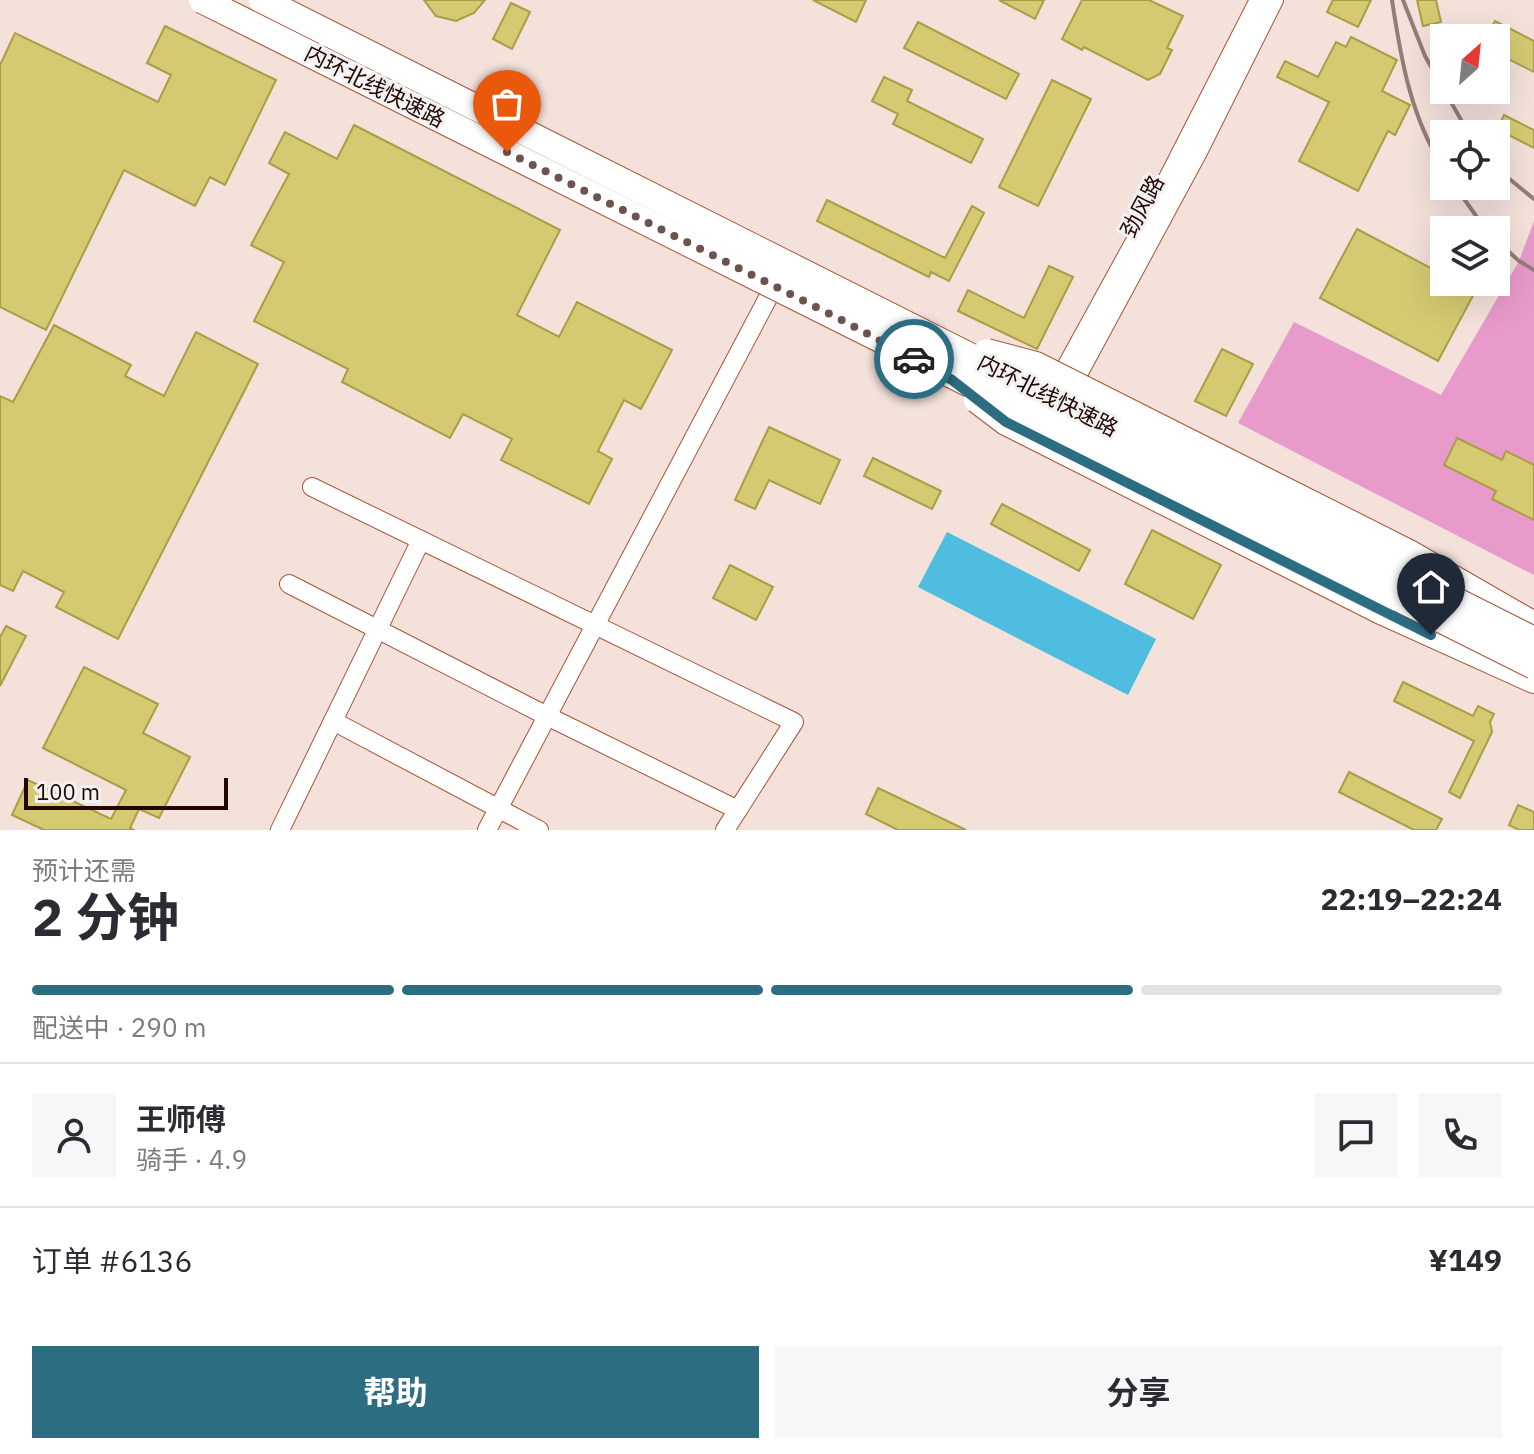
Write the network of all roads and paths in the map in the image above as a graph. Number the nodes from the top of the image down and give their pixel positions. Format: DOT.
graph roads {
  1 [pos="202,0"];
  2 [pos="262,0"];
  3 [pos="1259,0"];
  4 [pos="1274,0"];
  5 [pos="770,294"];
  6 [pos="846,308"];
  7 [pos="312,487"];
  8 [pos="421,540"];
  9 [pos="289,584"];
  10 [pos="1534,625"];
  11 [pos="594,626"];
  12 [pos="378,628"];
  13 [pos="1534,640"];
  14 [pos="1534,666"];
  15 [pos="1534,680"];
  16 [pos="547,716"];
  17 [pos="333,721"];
  18 [pos="498,809"];
  19 [pos="738,810"];
  20 [pos="280,830"];
  21 [pos="487,830"];
  22 [pos="539,830"];
  23 [pos="725,830"];
  1 -- 6 [label="highway, 内环北线快速路, bridge"];
  2 -- 6 [label="highway, 内环北线快速路, bridge"];
  3 -- 4 [label="street, 劲风路"];
  5 -- 11 [label="street"];
  6 -- 10 [label="highway, bridge"];
  6 -- 13 [label="highway, 内环北线快速路, bridge"];
  6 -- 14 [label="highway, 内环北线快速路, bridge"];
  6 -- 15 [label="highway, bridge"];
  7 -- 8 [label="street"];
  8 -- 11 [label="street"];
  8 -- 12 [label="street"];
  9 -- 12 [label="street"];
  11 -- 16 [label="street"];
  11 -- 19 [label="street"];
  12 -- 16 [label="street"];
  12 -- 17 [label="street"];
  16 -- 18 [label="street"];
  16 -- 19 [label="street"];
  17 -- 18 [label="street"];
  17 -- 20 [label="street"];
  18 -- 21 [label="street"];
  18 -- 22 [label="street"];
  19 -- 23 [label="street"];
}
